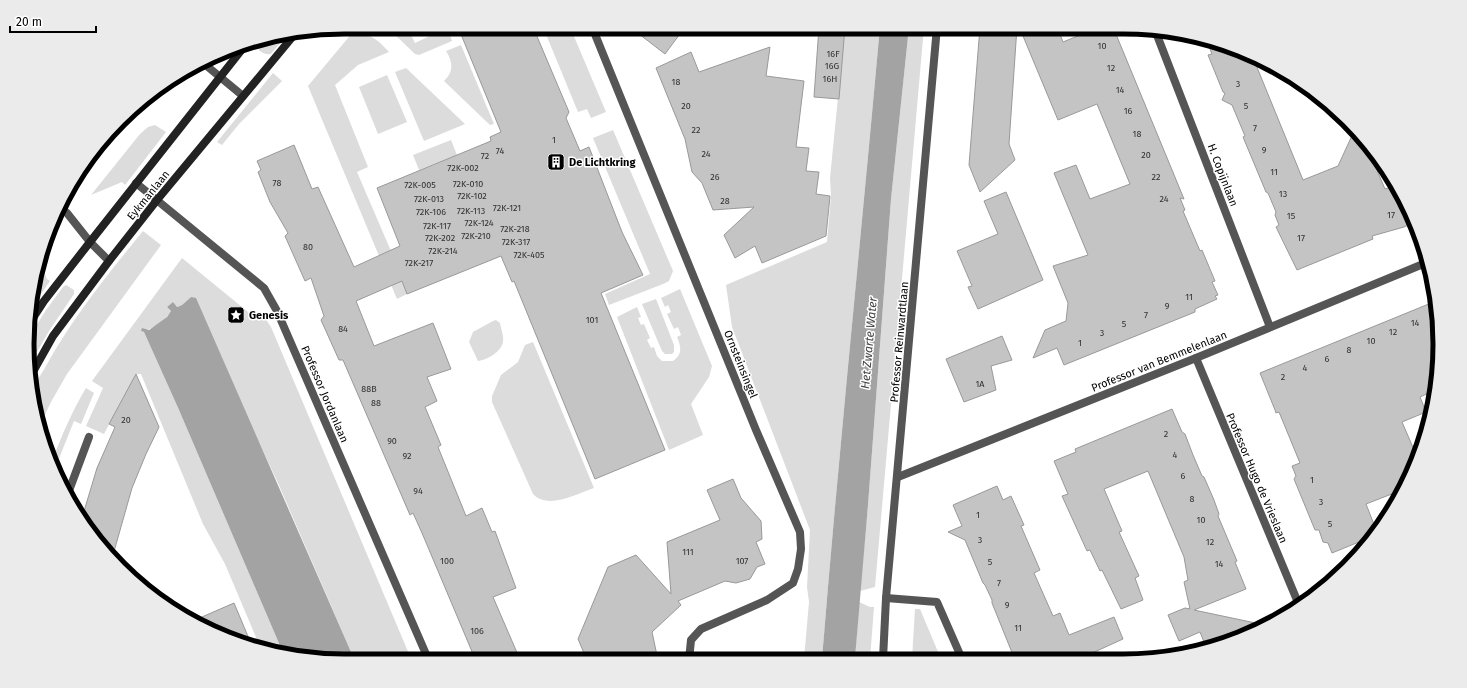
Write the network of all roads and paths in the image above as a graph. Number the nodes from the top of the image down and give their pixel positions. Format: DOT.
graph roads {
  1 [pos="595,34"];
  2 [pos="936,34"];
  3 [pos="1157,36"];
  4 [pos="291,39"];
  5 [pos="240,51"];
  6 [pos="207,66"];
  7 [pos="220,78"];
  8 [pos="243,96"];
  9 [pos="136,183"];
  10 [pos="157,200"];
  11 [pos="64,210"];
  12 [pos="90,242"];
  13 [pos="109,261"];
  14 [pos="1422,264"];
  15 [pos="36,313"];
  16 [pos="1270,328"];
  17 [pos="1196,358"];
  18 [pos="35,367"];
  19 [pos="89,437"];
  20 [pos="898,477"];
  21 [pos="70,488"];
  22 [pos="886,598"];
  23 [pos="1297,601"];
  24 [pos="426,654"];
  25 [pos="690,654"];
  26 [pos="883,654"];
  27 [pos="960,654"];
  1 -- 25 [label="street, Ornsteinsingel"];
  2 -- 20 [label="street, Professor Reinwardtlaan"];
  3 -- 16 [label="street, H. Copijnlaan"];
  4 -- 8 [label="main road, Eykmanlaan"];
  5 -- 7 [label="main road, Eykmanlaan"];
  6 -- 7 [label="street"];
  7 -- 8 [label="street"];
  7 -- 9 [label="main road, Eykmanlaan"];
  8 -- 10 [label="main road, Eykmanlaan"];
  9 -- 10 [label="street, Professor Jordanlaan"];
  9 -- 12 [label="main road, Eykmanlaan"];
  10 -- 13 [label="main road, Eykmanlaan"];
  10 -- 24 [label="street, Professor Jordanlaan"];
  11 -- 12 [label="street"];
  12 -- 13 [label="street"];
  12 -- 15 [label="main road, Eykmanlaan"];
  13 -- 18 [label="main road, Eykmanlaan"];
  14 -- 16 [label="street, Professor van Bemmelenlaan"];
  16 -- 17 [label="street, Professor van Bemmelenlaan"];
  17 -- 20 [label="street, Professor van Bemmelenlaan"];
  17 -- 23 [label="street, Professor Hugo de Vrieslaan"];
  19 -- 21 [label="street"];
  20 -- 22 [label="street, Professor Reinwardtlaan"];
  22 -- 26 [label="street, Professor Reinwardtlaan"];
  22 -- 27 [label="street"];
}
